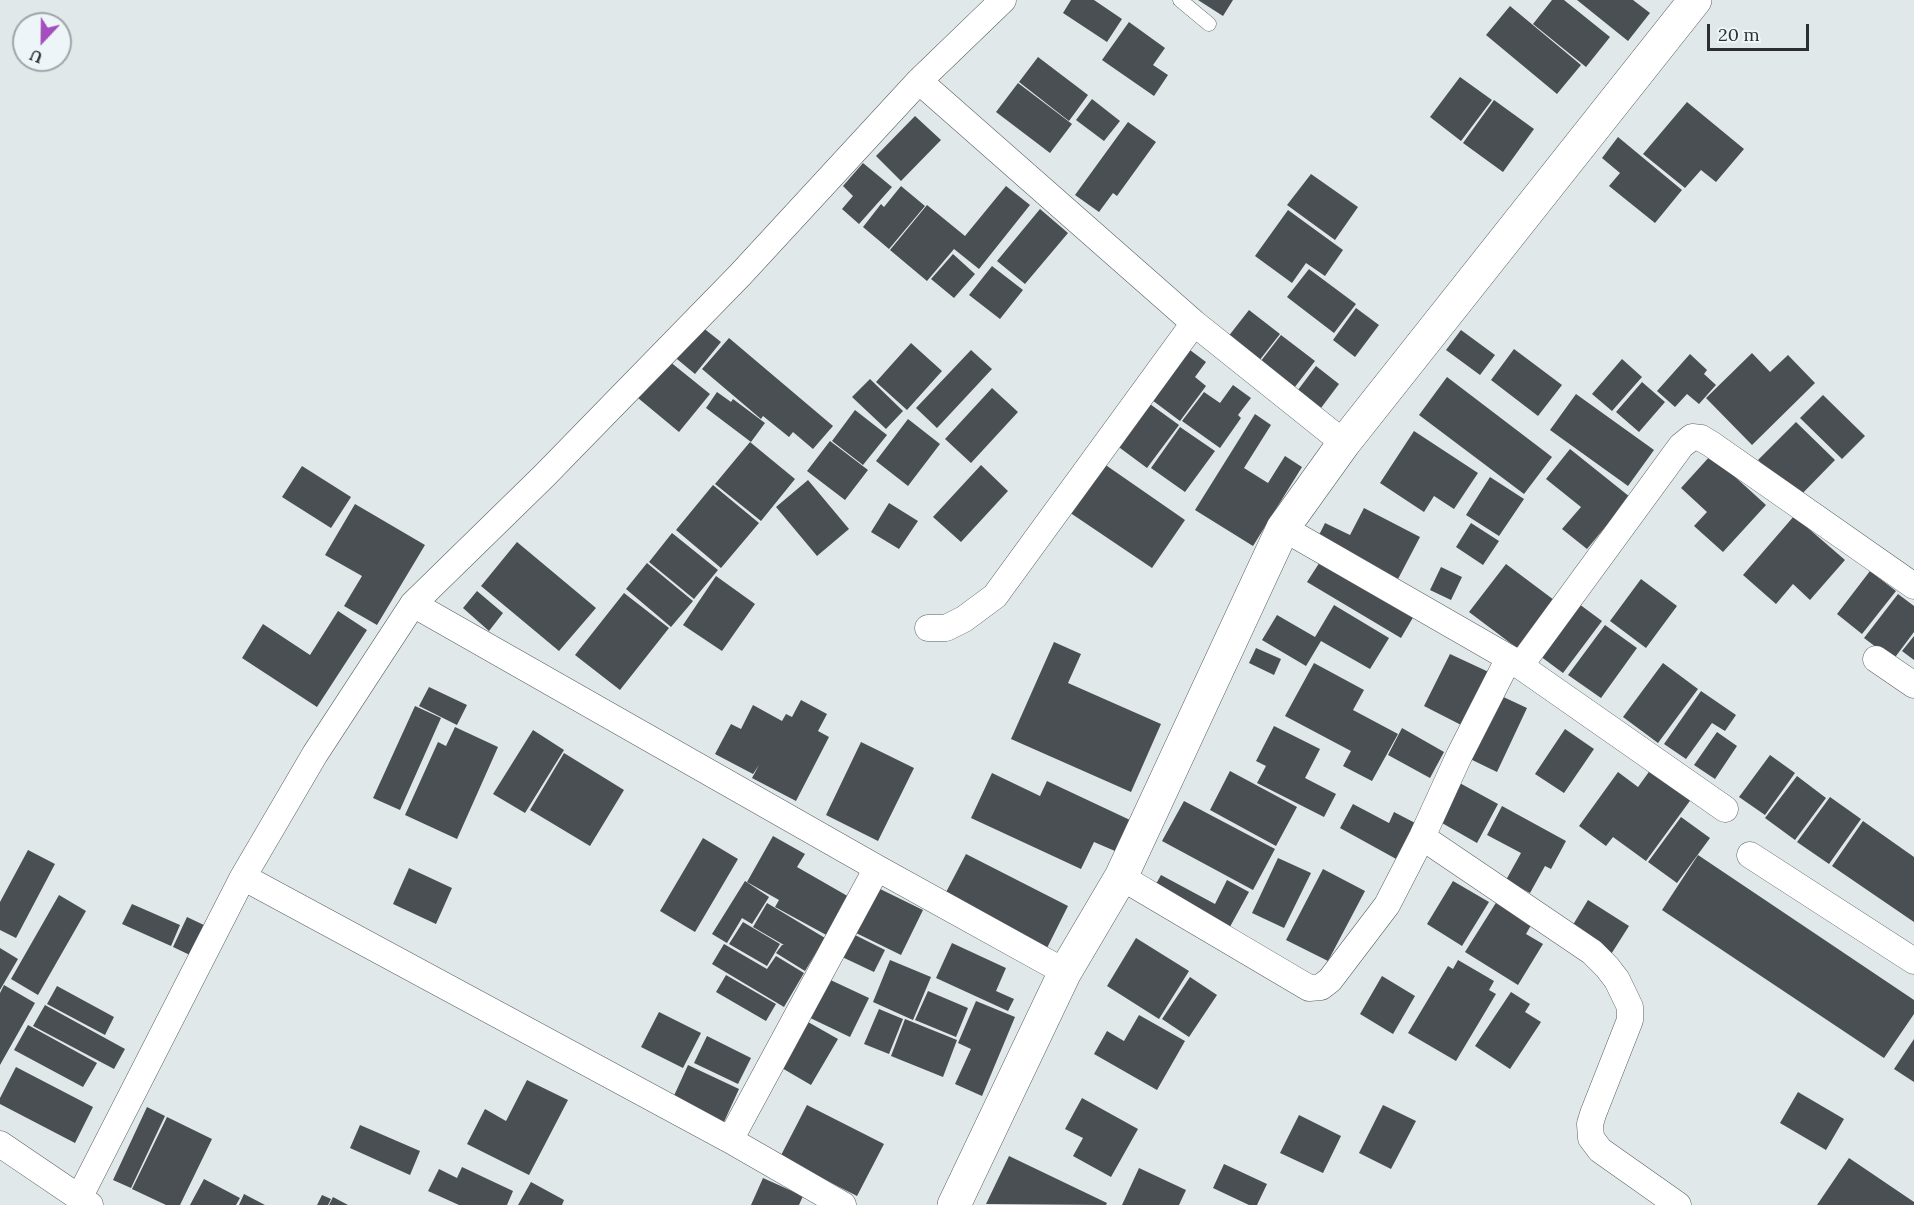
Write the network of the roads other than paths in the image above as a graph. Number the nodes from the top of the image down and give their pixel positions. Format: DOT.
graph roads {
  1 [pos="1003,0"];
  2 [pos="1180,0"];
  3 [pos="1695,0"];
  4 [pos="1209,24"];
  5 [pos="919,81"];
  6 [pos="1194,323"];
  7 [pos="1344,443"];
  8 [pos="1283,528"];
  9 [pos="1914,586"];
  10 [pos="413,604"];
  11 [pos="928,628"];
  12 [pos="1876,659"];
  13 [pos="1515,662"];
  14 [pos="1914,685"];
  15 [pos="1725,809"];
  16 [pos="1422,837"];
  17 [pos="1750,855"];
  18 [pos="877,868"];
  19 [pos="243,877"];
  20 [pos="1121,877"];
  21 [pos="1914,961"];
  22 [pos="1065,972"];
  23 [pos="730,1140"];
  24 [pos="0,1144"];
  25 [pos="84,1202"];
  26 [pos="843,1205"];
  27 [pos="954,1205"];
  28 [pos="1678,1205"];
  1 -- 5 [label="street"];
  2 -- 4 [label="lane"];
  3 -- 7 [label="street"];
  5 -- 6 [label="street"];
  5 -- 10 [label="street"];
  6 -- 7 [label="street"];
  6 -- 11 [label="street"];
  7 -- 8 [label="street"];
  8 -- 13 [label="street"];
  8 -- 20 [label="street"];
  9 -- 13 [label="street"];
  10 -- 18 [label="street"];
  10 -- 19 [label="street"];
  12 -- 14 [label="street"];
  13 -- 15 [label="street"];
  13 -- 16 [label="street"];
  16 -- 20 [label="street"];
  16 -- 28 [label="street"];
  17 -- 21 [label="street"];
  18 -- 22 [label="street"];
  18 -- 23 [label="street"];
  19 -- 23 [label="street"];
  19 -- 25 [label="street"];
  20 -- 22 [label="street"];
  22 -- 27 [label="street"];
  23 -- 26 [label="street"];
  24 -- 25 [label="street"];
}
